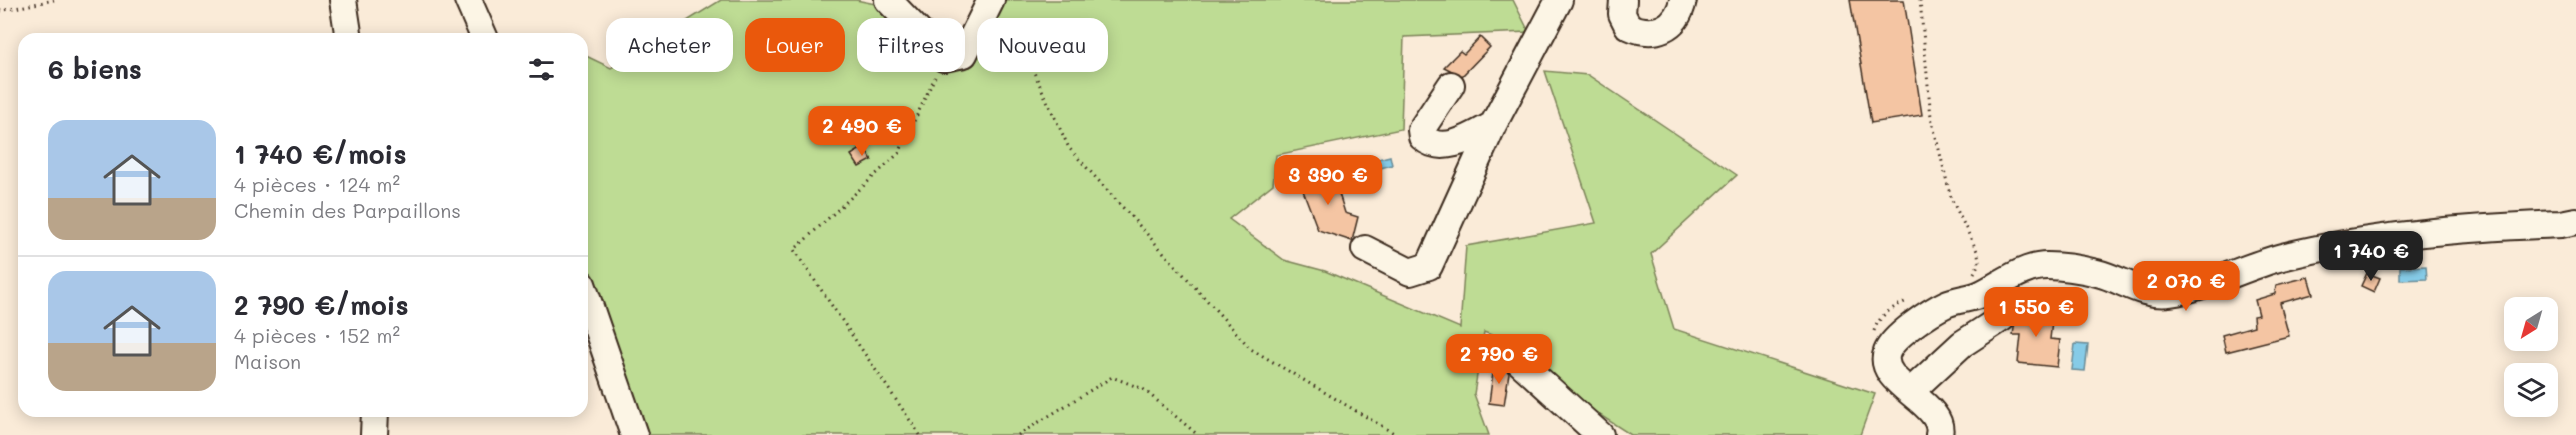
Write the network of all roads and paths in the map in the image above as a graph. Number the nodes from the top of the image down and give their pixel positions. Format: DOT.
graph roads {
  1 [pos="54,0"];
  2 [pos="343,0"];
  3 [pos="468,0"];
  4 [pos="888,0"];
  5 [pos="991,0"];
  6 [pos="1559,0"];
  7 [pos="1623,0"];
  8 [pos="1683,0"];
  9 [pos="1920,0"];
  10 [pos="0,11"];
  11 [pos="909,18"];
  12 [pos="348,33"];
  13 [pos="482,33"];
  14 [pos="965,39"];
  15 [pos="965,55"];
  16 [pos="945,72"];
  17 [pos="1451,85"];
  18 [pos="1493,125"];
  19 [pos="2576,221"];
  20 [pos="1365,249"];
  21 [pos="1965,277"];
  22 [pos="1914,298"];
  23 [pos="588,301"];
  24 [pos="2002,318"];
  25 [pos="1873,332"];
  26 [pos="1514,357"];
  27 [pos="1910,392"];
  28 [pos="375,417"];
  29 [pos="374,435"];
  30 [pos="634,435"];
  31 [pos="920,435"];
  32 [pos="1018,435"];
  33 [pos="1198,435"];
  34 [pos="1397,435"];
  35 [pos="1600,435"];
  36 [pos="1939,435"];
  1 -- 10 [label="path"];
  2 -- 12 [label="street"];
  3 -- 13 [label="street"];
  4 -- 11 [label="street"];
  5 -- 14 [label="street"];
  6 -- 18 [label="street"];
  7 -- 8 [label="street"];
  9 -- 21 [label="path"];
  15 -- 34 [label="path"];
  16 -- 31 [label="path"];
  17 -- 18 [label="street"];
  18 -- 20 [label="street"];
  19 -- 27 [label="street"];
  22 -- 25 [label="path"];
  23 -- 30 [label="street"];
  24 -- 27 [label="street"];
  26 -- 35 [label="street"];
  27 -- 36 [label="street"];
  28 -- 29 [label="street"];
  32 -- 33 [label="path"];
}
